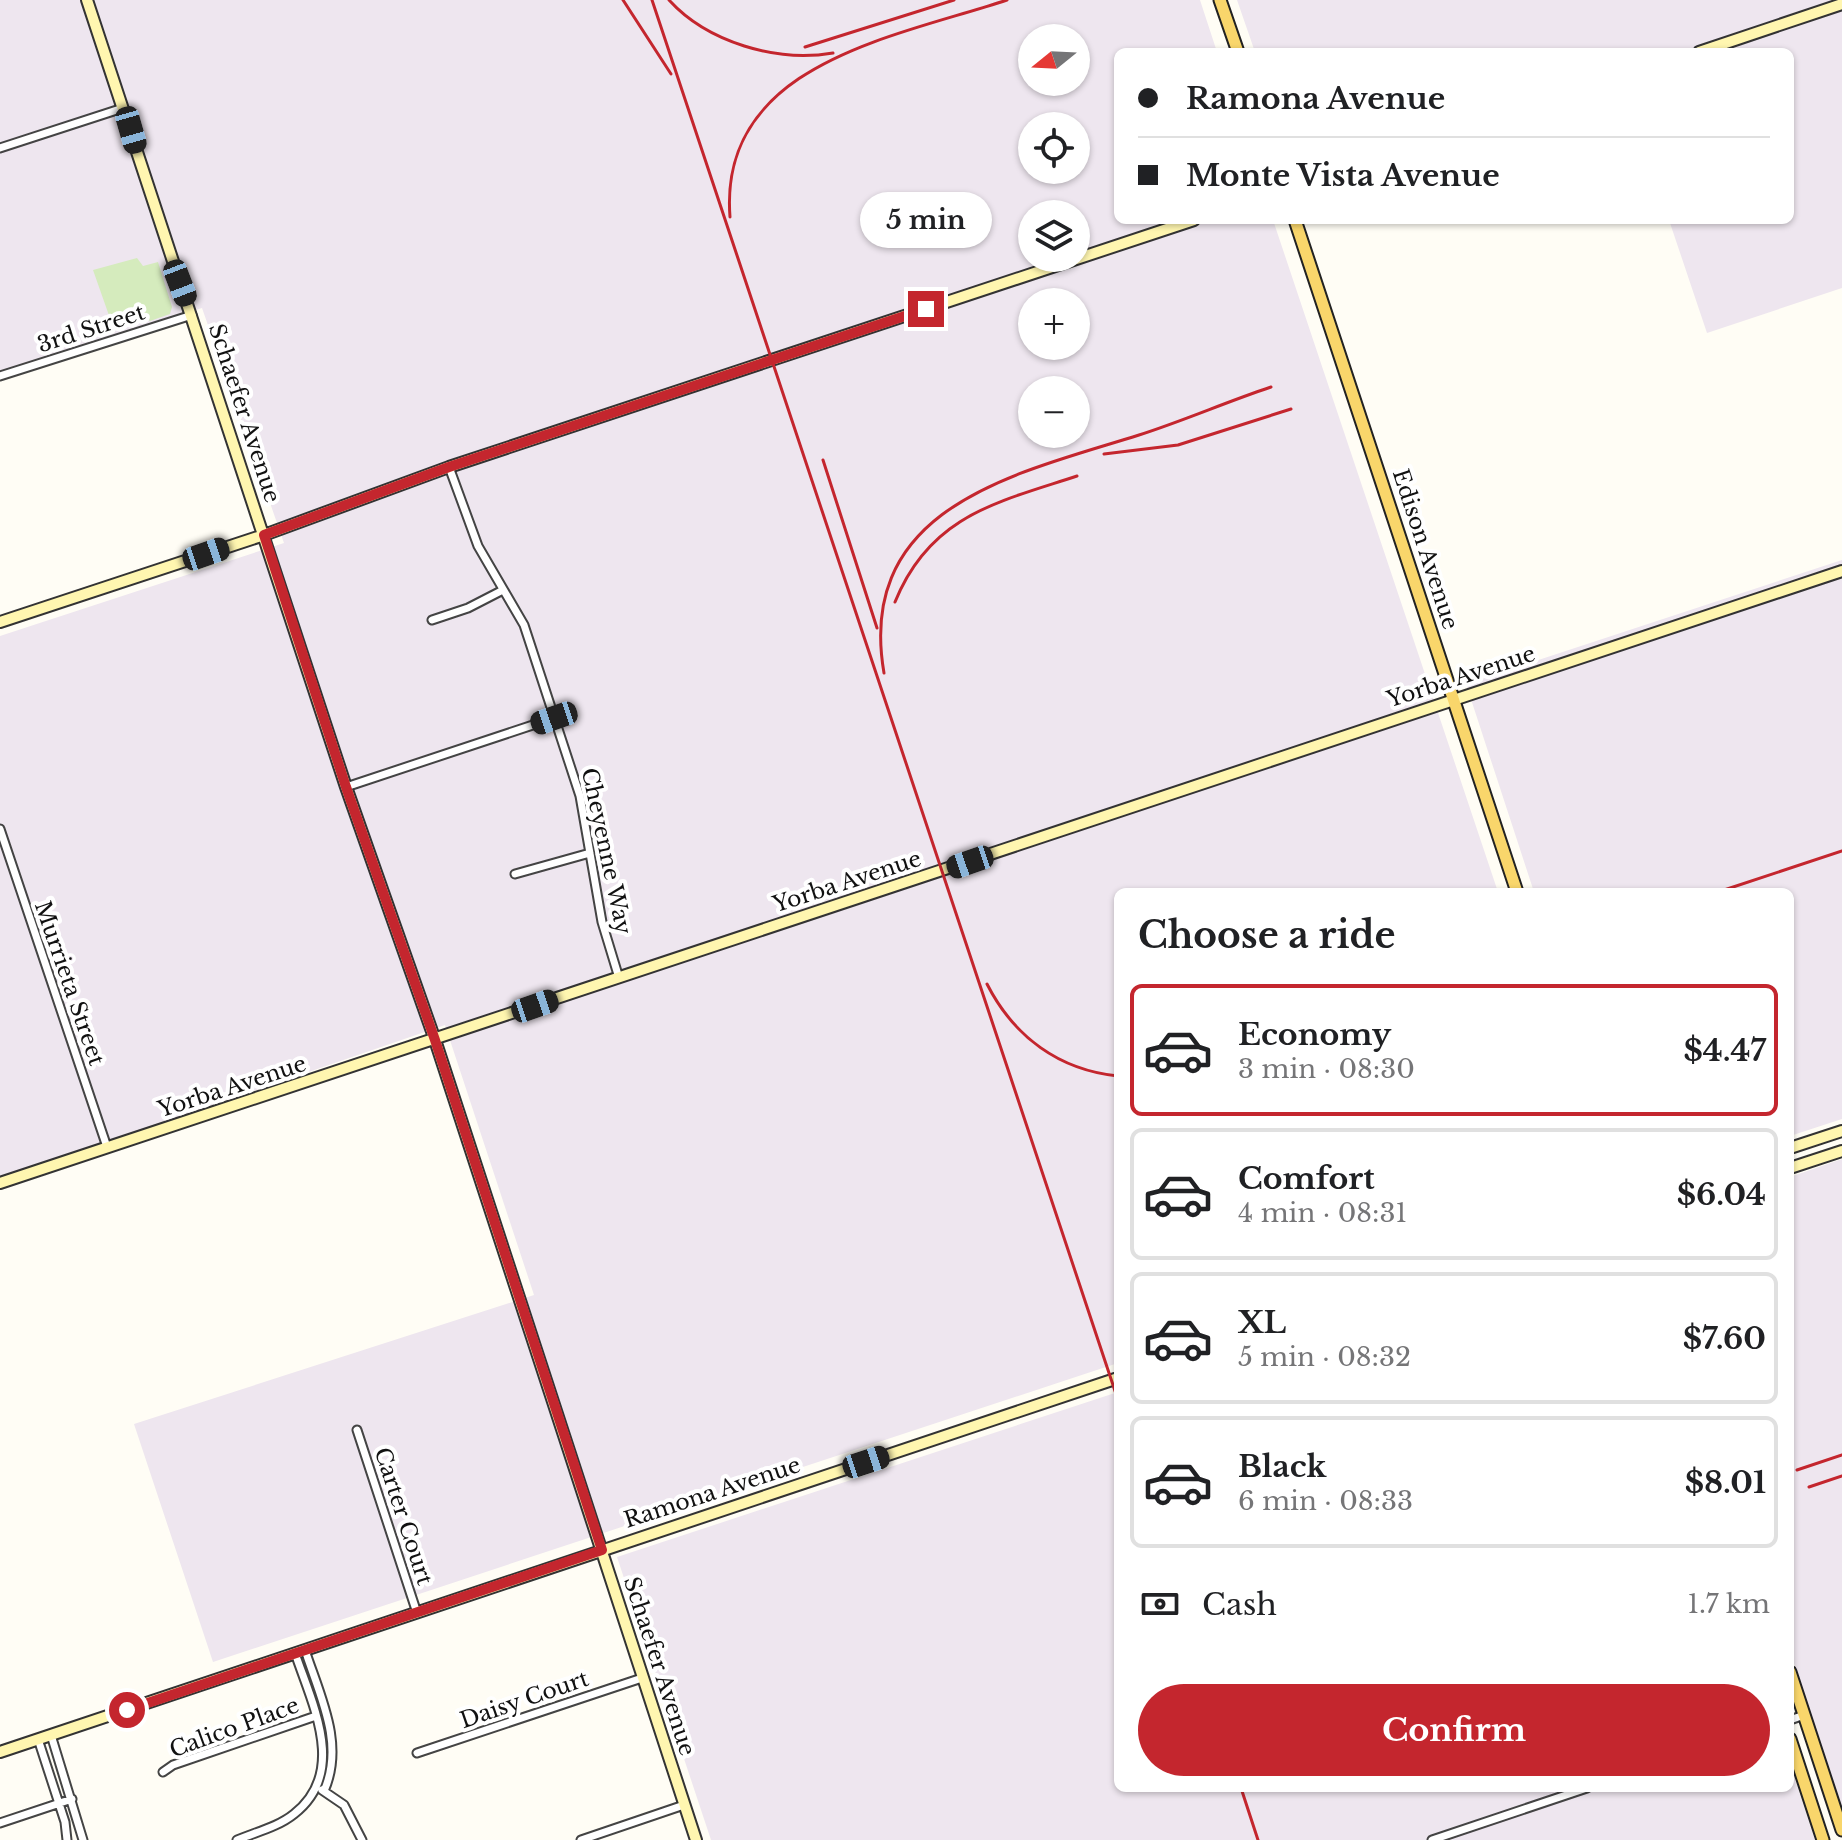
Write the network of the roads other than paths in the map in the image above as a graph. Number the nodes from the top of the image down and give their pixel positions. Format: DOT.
graph roads {
  1 [pos="87,0"];
  2 [pos="1220,0"];
  3 [pos="1842,4"];
  4 [pos="1237,48"];
  5 [pos="1711,48"];
  6 [pos="124,107"];
  7 [pos="0,148"];
  8 [pos="1182,224"];
  9 [pos="1296,224"];
  10 [pos="192,315"];
  11 [pos="0,376"];
  12 [pos="449,467"];
  13 [pos="264,535"];
  14 [pos="1842,571"];
  15 [pos="503,590"];
  16 [pos="432,620"];
  17 [pos="0,622"];
  18 [pos="1455,699"];
  19 [pos="554,718"];
  20 [pos="346,787"];
  21 [pos="0,829"];
  22 [pos="590,853"];
  23 [pos="515,874"];
  24 [pos="1516,888"];
  25 [pos="619,978"];
  26 [pos="435,1040"];
  27 [pos="1842,1131"];
  28 [pos="107,1147"];
  29 [pos="1794,1147"];
  30 [pos="1842,1151"];
  31 [pos="1794,1167"];
  32 [pos="0,1183"];
  33 [pos="1114,1379"];
  34 [pos="357,1430"];
  35 [pos="602,1550"];
  36 [pos="417,1613"];
  37 [pos="300,1652"];
  38 [pos="642,1678"];
  39 [pos="1794,1684"];
  40 [pos="1804,1715"];
  41 [pos="316,1716"];
  42 [pos="1794,1719"];
  43 [pos="51,1735"];
  44 [pos="38,1739"];
  45 [pos="1794,1751"];
  46 [pos="0,1752"];
  47 [pos="417,1753"];
  48 [pos="163,1772"];
  49 [pos="320,1789"];
  50 [pos="1575,1792"];
  51 [pos="72,1799"];
  52 [pos="59,1803"];
  53 [pos="684,1805"];
  54 [pos="0,1823"];
  55 [pos="1842,1830"];
  56 [pos="67,1840"];
  57 [pos="83,1840"];
  58 [pos="237,1840"];
  59 [pos="362,1840"];
  60 [pos="581,1840"];
  61 [pos="696,1840"];
  62 [pos="1432,1840"];
  63 [pos="1823,1840"];
  1 -- 6 [label="street, Schaefer Avenue"];
  2 -- 4 [label="main road"];
  3 -- 5 [label="street"];
  6 -- 7 [label="street"];
  6 -- 10 [label="street, Schaefer Avenue"];
  8 -- 12 [label="street"];
  9 -- 18 [label="main road, Edison Avenue"];
  10 -- 11 [label="street, 3rd Street"];
  10 -- 13 [label="street, Schaefer Avenue"];
  12 -- 13 [label="street"];
  12 -- 15 [label="street, Cheyenne Way"];
  13 -- 17 [label="street"];
  13 -- 20 [label="street, Schaefer Avenue"];
  14 -- 18 [label="street, Yorba Avenue"];
  15 -- 16 [label="street"];
  15 -- 19 [label="street, Cheyenne Way"];
  18 -- 24 [label="main road, Edison Avenue"];
  18 -- 25 [label="street, Yorba Avenue"];
  19 -- 20 [label="street"];
  19 -- 22 [label="street, Cheyenne Way"];
  20 -- 26 [label="street, Schaefer Avenue"];
  21 -- 28 [label="street, Murrieta Street"];
  22 -- 23 [label="street"];
  22 -- 25 [label="street, Cheyenne Way"];
  25 -- 26 [label="street, Yorba Avenue"];
  26 -- 28 [label="street, Yorba Avenue"];
  26 -- 35 [label="street, Schaefer Avenue"];
  27 -- 29 [label="street"];
  28 -- 32 [label="street, Yorba Avenue"];
  30 -- 31 [label="street"];
  33 -- 35 [label="street, Ramona Avenue"];
  34 -- 36 [label="street, Carter Court"];
  35 -- 36 [label="street, Ramona Avenue"];
  35 -- 38 [label="street, Schaefer Avenue"];
  36 -- 37 [label="street, Ramona Avenue"];
  37 -- 41 [label="street"];
  37 -- 43 [label="street, Ramona Avenue"];
  37 -- 49 [label="street"];
  38 -- 47 [label="street, Daisy Court"];
  38 -- 53 [label="street, Schaefer Avenue"];
  39 -- 40 [label="main road"];
  40 -- 42 [label="street"];
  40 -- 55 [label="main road"];
  41 -- 48 [label="street, Calico Place"];
  41 -- 49 [label="street"];
  43 -- 44 [label="street, Ramona Avenue"];
  43 -- 51 [label="street"];
  44 -- 46 [label="street, Ramona Avenue"];
  44 -- 52 [label="street"];
  45 -- 63 [label="main road"];
  49 -- 58 [label="street"];
  49 -- 59 [label="street"];
  50 -- 62 [label="street"];
  51 -- 52 [label="street"];
  51 -- 57 [label="street"];
  52 -- 54 [label="street"];
  52 -- 56 [label="street"];
  53 -- 60 [label="street"];
  53 -- 61 [label="street, Schaefer Avenue"];
}
